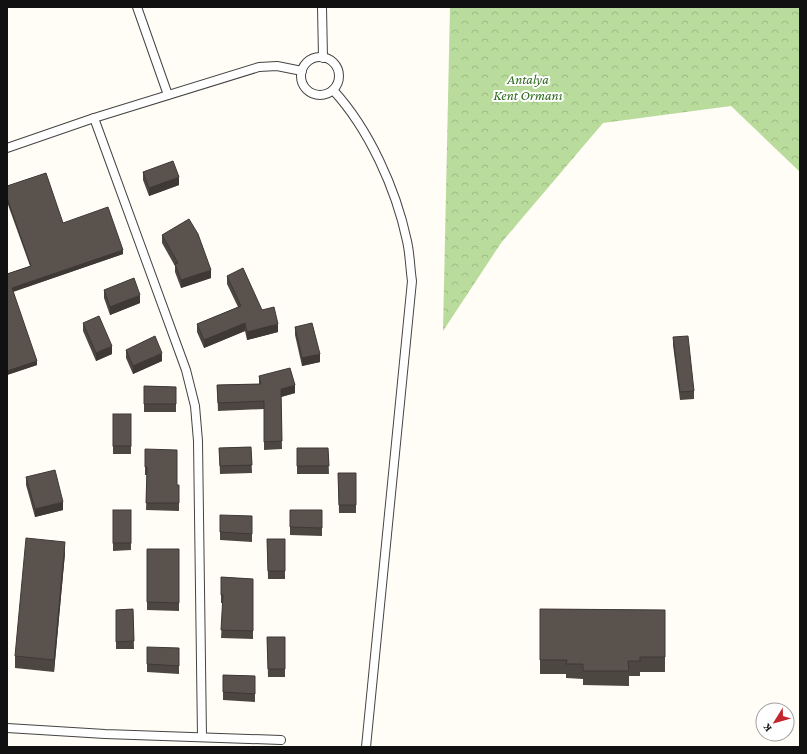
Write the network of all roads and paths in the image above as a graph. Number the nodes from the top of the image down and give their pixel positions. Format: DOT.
graph roads {
  1 [pos="136,7"];
  2 [pos="322,7"];
  3 [pos="323,58"];
  4 [pos="302,71"];
  5 [pos="334,90"];
  6 [pos="168,95"];
  7 [pos="94,118"];
  8 [pos="7,148"];
  9 [pos="7,728"];
  10 [pos="202,737"];
  11 [pos="281,740"];
  12 [pos="366,747"];
  1 -- 6 [label="lane"];
  2 -- 3 [label="lane"];
  3 -- 4 [label="lane"];
  3 -- 5 [label="lane"];
  4 -- 5 [label="lane"];
  4 -- 6 [label="lane"];
  5 -- 12 [label="lane"];
  6 -- 7 [label="lane"];
  7 -- 8 [label="lane"];
  7 -- 10 [label="lane"];
  9 -- 10 [label="lane"];
  10 -- 11 [label="lane"];
}
